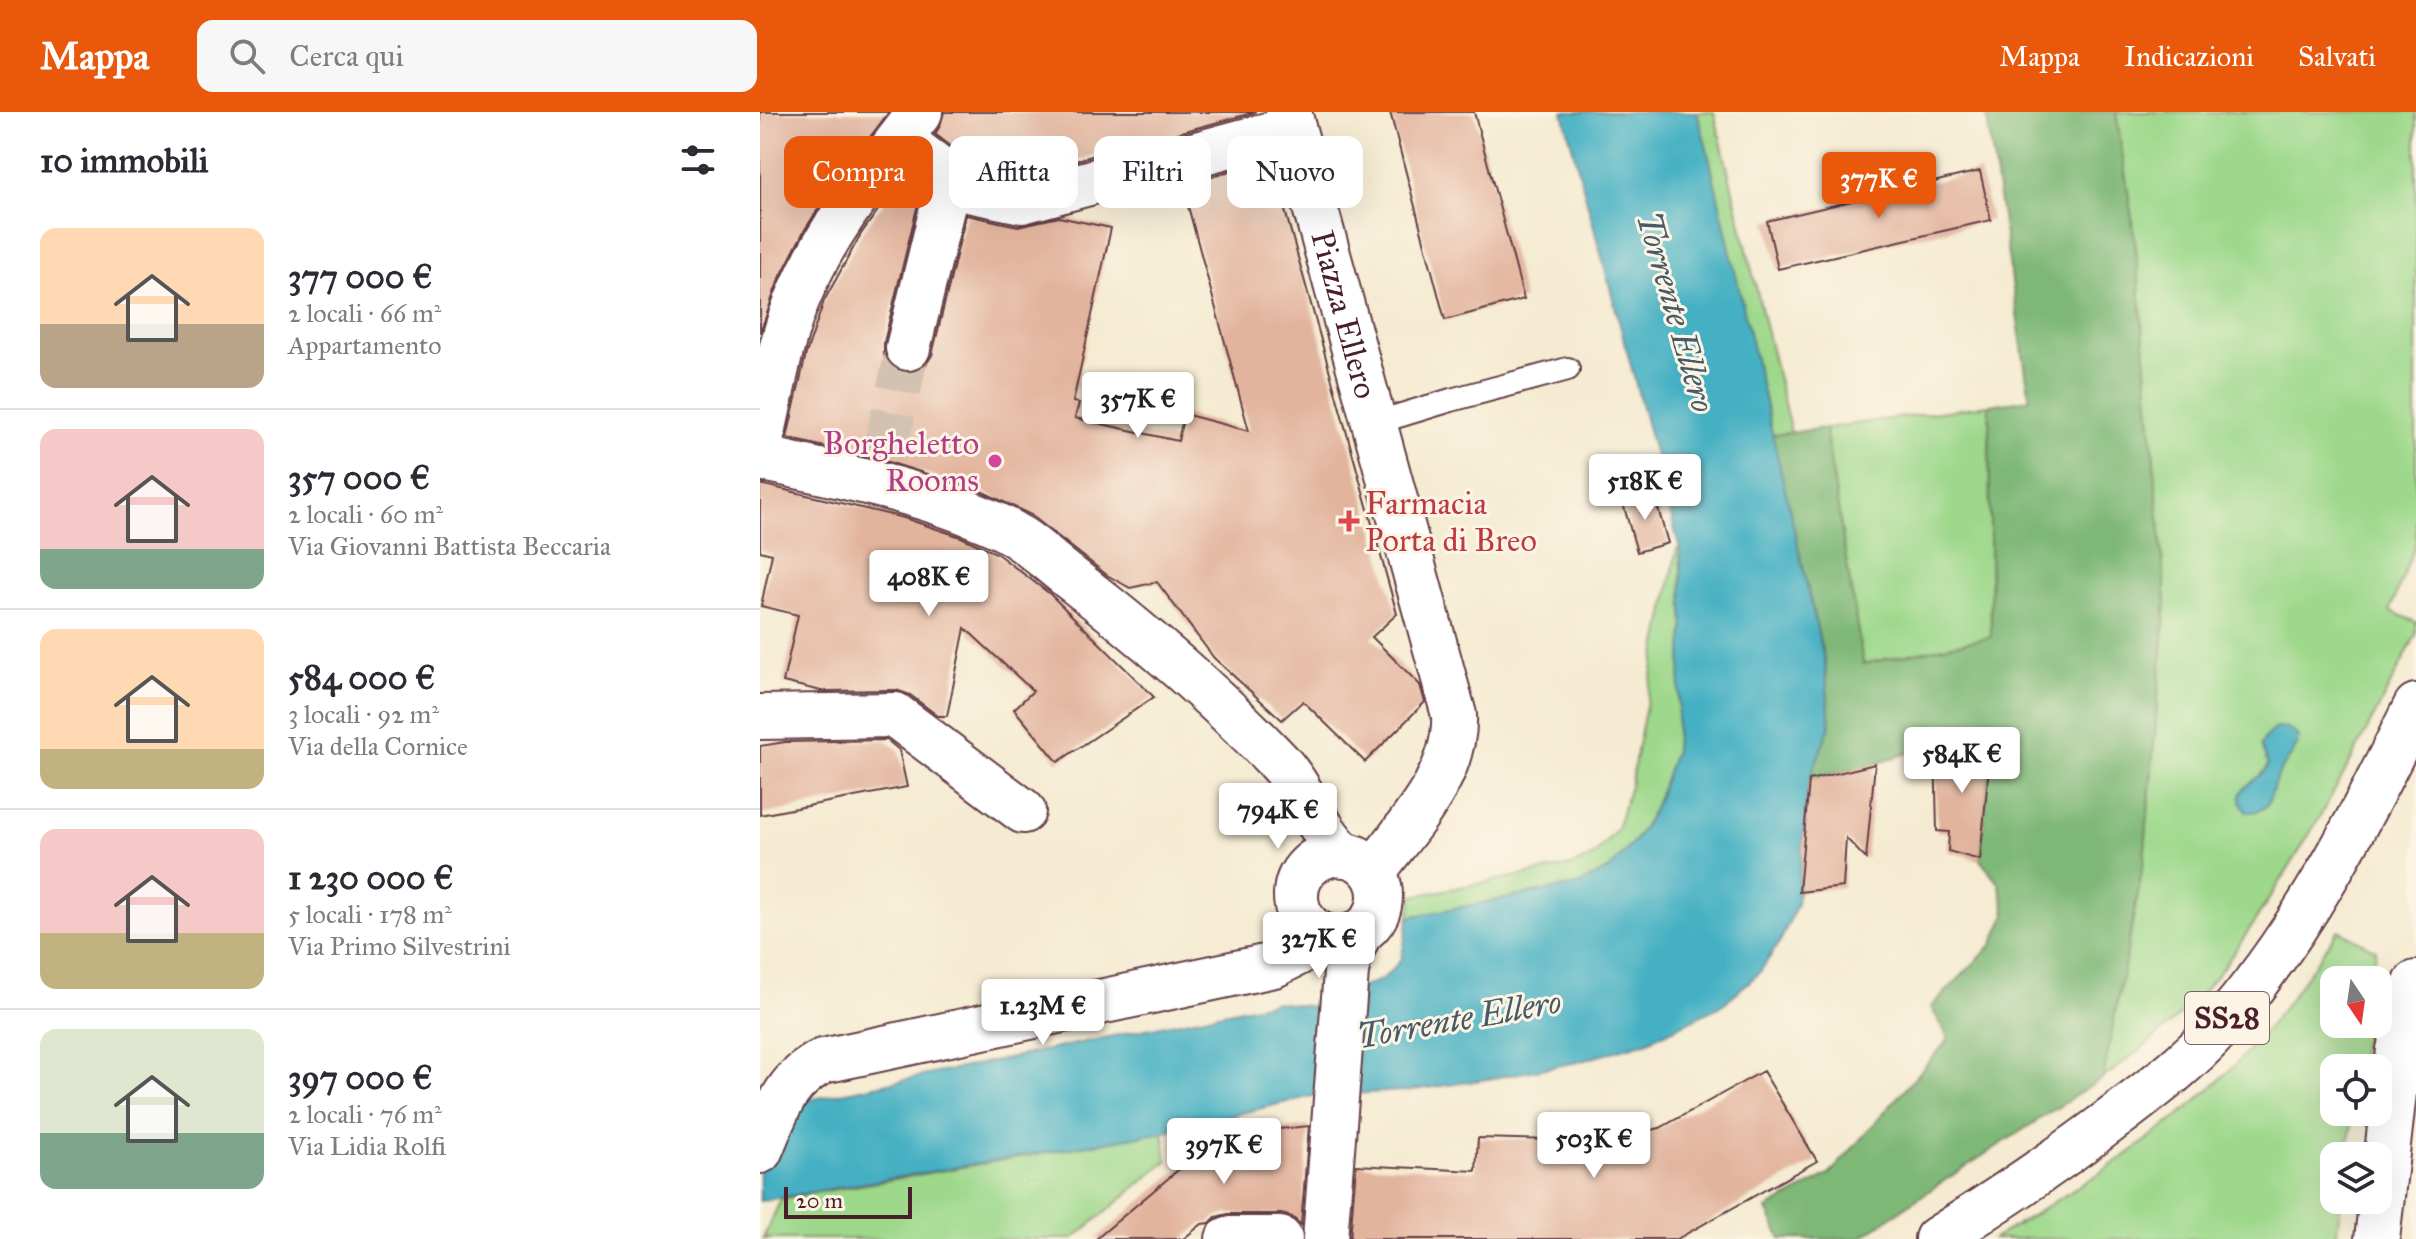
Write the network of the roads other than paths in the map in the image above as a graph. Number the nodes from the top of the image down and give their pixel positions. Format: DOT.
graph roads {
  1 [pos="1291,120"];
  2 [pos="910,125"];
  3 [pos="949,175"];
  4 [pos="949,180"];
  5 [pos="1078,184"];
  6 [pos="908,348"];
  7 [pos="1568,369"];
  8 [pos="1375,423"];
  9 [pos="760,445"];
  10 [pos="760,458"];
  11 [pos="2416,706"];
  12 [pos="760,717"];
  13 [pos="1023,811"];
  14 [pos="1356,859"];
  15 [pos="1329,938"];
  16 [pos="2416,983"];
  17 [pos="760,1151"];
  18 [pos="1228,1239"];
  19 [pos="1280,1239"];
  20 [pos="1325,1239"];
  21 [pos="1937,1239"];
  22 [pos="2377,1239"];
  1 -- 5 [label="street"];
  1 -- 8 [label="street, Piazza Ellero"];
  2 -- 3 [label="street"];
  2 -- 9 [label="street"];
  4 -- 6 [label="street"];
  7 -- 8 [label="lane, Piazza Ellero"];
  8 -- 14 [label="street, Piazza Ellero"];
  10 -- 14 [label="street"];
  11 -- 21 [label="street, SS28"];
  12 -- 13 [label="street"];
  14 -- 15 [label="street"];
  14 -- 15 [label="street"];
  15 -- 17 [label="street"];
  15 -- 20 [label="street"];
  16 -- 22 [label="street"];
  18 -- 19 [label="street"];
}
